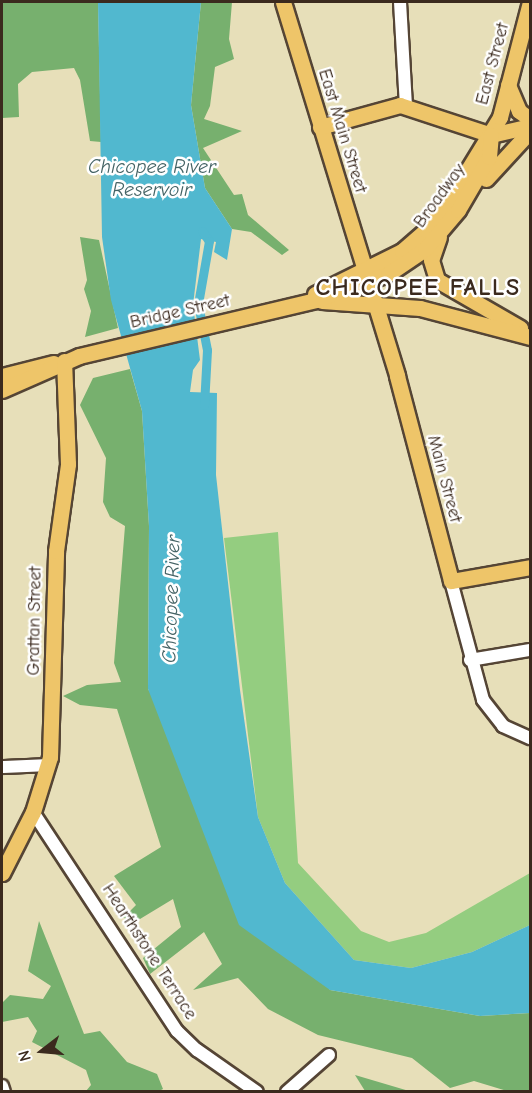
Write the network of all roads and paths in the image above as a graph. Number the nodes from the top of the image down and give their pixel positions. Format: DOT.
graph roads {
  1 [pos="284,2"];
  2 [pos="400,2"];
  3 [pos="530,2"];
  4 [pos="508,85"];
  5 [pos="406,106"];
  6 [pos="531,119"];
  7 [pos="531,126"];
  8 [pos="320,127"];
  9 [pos="531,131"];
  10 [pos="490,135"];
  11 [pos="458,210"];
  12 [pos="440,234"];
  13 [pos="365,277"];
  14 [pos="311,301"];
  15 [pos="374,303"];
  16 [pos="531,335"];
  17 [pos="64,361"];
  18 [pos="31,372"];
  19 [pos="2,376"];
  20 [pos="2,390"];
  21 [pos="531,567"];
  22 [pos="451,581"];
  23 [pos="531,650"];
  24 [pos="470,660"];
  25 [pos="531,738"];
  26 [pos="49,765"];
  27 [pos="2,766"];
  28 [pos="33,812"];
  29 [pos="2,873"];
  30 [pos="329,1055"];
  31 [pos="2,1086"];
  32 [pos="4,1092"];
  33 [pos="257,1092"];
  34 [pos="287,1092"];
  1 -- 8 [label="main road, East Main Street"];
  2 -- 5 [label="street"];
  3 -- 4 [label="main road, East Street"];
  4 -- 6 [label="main road"];
  4 -- 10 [label="main road, East Street"];
  5 -- 8 [label="main road"];
  5 -- 10 [label="main road"];
  7 -- 10 [label="main road"];
  8 -- 13 [label="main road, East Main Street"];
  9 -- 11 [label="main road"];
  10 -- 11 [label="main road, Broadway"];
  10 -- 13 [label="main road, Broadway"];
  11 -- 12 [label="main road, Broadway"];
  12 -- 13 [label="main road, Broadway"];
  12 -- 16 [label="main road"];
  13 -- 14 [label="main road, Bridge Street"];
  13 -- 15 [label="main road, Main Street"];
  14 -- 15 [label="main road"];
  14 -- 17 [label="main road, Bridge Street"];
  15 -- 16 [label="main road"];
  15 -- 22 [label="main road, Main Street"];
  17 -- 18 [label="main road, Bridge Street"];
  17 -- 26 [label="main road, Grattan Street"];
  18 -- 19 [label="main road"];
  18 -- 20 [label="main road"];
  21 -- 22 [label="main road"];
  22 -- 24 [label="street, Main Street"];
  23 -- 24 [label="street"];
  24 -- 25 [label="street, Main Street"];
  26 -- 27 [label="street"];
  26 -- 28 [label="main road, Grattan Street"];
  28 -- 29 [label="main road, Grattan Street"];
  28 -- 33 [label="street, Hearthstone Terrace"];
  30 -- 34 [label="street"];
  31 -- 32 [label="street"];
}
